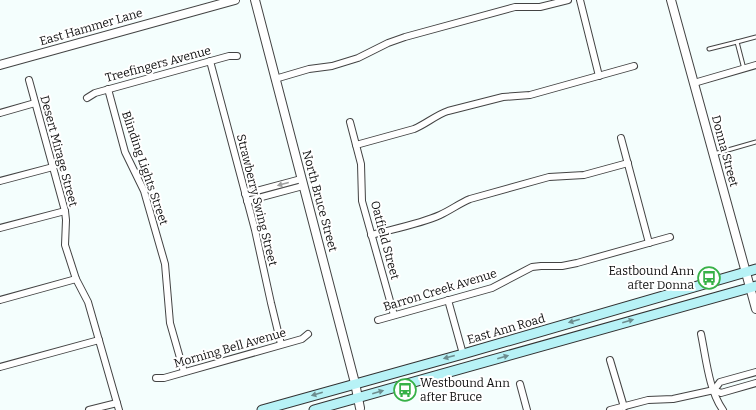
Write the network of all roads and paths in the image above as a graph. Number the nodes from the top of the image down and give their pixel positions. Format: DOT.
graph roads {
  1 [pos="235,0"];
  2 [pos="255,0"];
  3 [pos="568,0"];
  4 [pos="580,0"];
  5 [pos="671,0"];
  6 [pos="756,37"];
  7 [pos="737,42"];
  8 [pos="709,50"];
  9 [pos="237,56"];
  10 [pos="210,61"];
  11 [pos="0,65"];
  12 [pos="756,65"];
  13 [pos="634,66"];
  14 [pos="744,69"];
  15 [pos="599,76"];
  16 [pos="275,79"];
  17 [pos="29,80"];
  18 [pos="694,83"];
  19 [pos="108,89"];
  20 [pos="87,98"];
  21 [pos="35,103"];
  22 [pos="0,113"];
  23 [pos="350,122"];
  24 [pos="621,138"];
  25 [pos="756,142"];
  26 [pos="356,145"];
  27 [pos="714,154"];
  28 [pos="628,163"];
  29 [pos="53,167"];
  30 [pos="0,181"];
  31 [pos="302,182"];
  32 [pos="266,188"];
  33 [pos="245,194"];
  34 [pos="268,196"];
  35 [pos="247,201"];
  36 [pos="64,211"];
  37 [pos="0,228"];
  38 [pos="371,235"];
  39 [pos="670,237"];
  40 [pos="649,243"];
  41 [pos="756,269"];
  42 [pos="746,272"];
  43 [pos="76,279"];
  44 [pos="753,287"];
  45 [pos="0,300"];
  46 [pos="448,300"];
  47 [pos="756,309"];
  48 [pos="394,316"];
  49 [pos="378,320"];
  50 [pos="308,334"];
  51 [pos="701,334"];
  52 [pos="99,340"];
  53 [pos="281,344"];
  54 [pos="463,354"];
  55 [pos="610,360"];
  56 [pos="0,366"];
  57 [pos="184,372"];
  58 [pos="756,372"];
  59 [pos="156,378"];
  60 [pos="733,378"];
  61 [pos="355,383"];
  62 [pos="756,383"];
  63 [pos="520,384"];
  64 [pos="736,388"];
  65 [pos="714,390"];
  66 [pos="358,397"];
  67 [pos="117,403"];
  68 [pos="624,406"];
  69 [pos="360,408"];
  70 [pos="89,410"];
  71 [pos="119,410"];
  72 [pos="262,410"];
  73 [pos="314,410"];
  74 [pos="527,410"];
  75 [pos="610,410"];
  76 [pos="723,410"];
  1 -- 11 [label="street, East Hammer Lane"];
  2 -- 16 [label="street, North Bruce Street"];
  3 -- 16 [label="street"];
  4 -- 15 [label="street"];
  5 -- 18 [label="street, Donna Street"];
  6 -- 7 [label="lane"];
  7 -- 8 [label="lane"];
  7 -- 14 [label="lane"];
  9 -- 10 [label="street, Treefingers Avenue"];
  10 -- 19 [label="street, Treefingers Avenue"];
  10 -- 33 [label="street, Strawberry Swing Street"];
  12 -- 14 [label="street"];
  13 -- 15 [label="street"];
  14 -- 18 [label="street"];
  15 -- 26 [label="street"];
  16 -- 31 [label="street, North Bruce Street"];
  17 -- 21 [label="street, Desert Mirage Street"];
  18 -- 27 [label="street, Donna Street"];
  19 -- 20 [label="street, Treefingers Avenue"];
  19 -- 57 [label="street, Blinding Lights Street"];
  21 -- 22 [label="street"];
  21 -- 29 [label="street, Desert Mirage Street"];
  23 -- 26 [label="street, Oatfield Street"];
  24 -- 28 [label="street"];
  25 -- 27 [label="lane"];
  26 -- 38 [label="street, Oatfield Street"];
  27 -- 42 [label="street, Donna Street"];
  28 -- 38 [label="street"];
  28 -- 40 [label="street"];
  29 -- 30 [label="street"];
  29 -- 36 [label="street, Desert Mirage Street"];
  31 -- 32 [label="street, one-way"];
  31 -- 34 [label="street"];
  31 -- 61 [label="street, North Bruce Street"];
  32 -- 33 [label="street"];
  32 -- 34 [label="lane"];
  33 -- 35 [label="street, Strawberry Swing Street"];
  34 -- 35 [label="street"];
  35 -- 53 [label="street, Strawberry Swing Street"];
  36 -- 37 [label="street"];
  36 -- 43 [label="street, Desert Mirage Street"];
  38 -- 48 [label="street, Oatfield Street"];
  39 -- 40 [label="street, Barron Creek Avenue"];
  40 -- 46 [label="street, Barron Creek Avenue"];
  41 -- 42 [label="main road, East Ann Road"];
  42 -- 44 [label="street, Donna Street"];
  42 -- 54 [label="main road, East Ann Road, one-way"];
  43 -- 45 [label="street"];
  43 -- 52 [label="street, Desert Mirage Street"];
  44 -- 47 [label="street, Donna Street"];
  66 -- 44 [label="main road, one-way"];
  46 -- 48 [label="street, Barron Creek Avenue"];
  46 -- 54 [label="street"];
  48 -- 49 [label="street, Barron Creek Avenue"];
  50 -- 53 [label="street, Morning Bell Avenue"];
  51 -- 65 [label="street"];
  52 -- 56 [label="street"];
  52 -- 67 [label="street, Desert Mirage Street"];
  53 -- 57 [label="street, Morning Bell Avenue"];
  54 -- 61 [label="main road, East Ann Road, one-way"];
  55 -- 68 [label="street"];
  57 -- 59 [label="street, Morning Bell Avenue"];
  58 -- 60 [label="street"];
  60 -- 64 [label="lane"];
  60 -- 65 [label="street"];
  61 -- 66 [label="street, North Bruce Street"];
  61 -- 72 [label="main road, East Ann Road, one-way"];
  62 -- 64 [label="street"];
  63 -- 74 [label="street"];
  64 -- 65 [label="street"];
  65 -- 68 [label="street"];
  65 -- 76 [label="street"];
  66 -- 69 [label="street, North Bruce Street"];
  66 -- 73 [label="main road"];
  67 -- 70 [label="street"];
  67 -- 71 [label="street, Desert Mirage Street"];
  68 -- 75 [label="street"];
}
